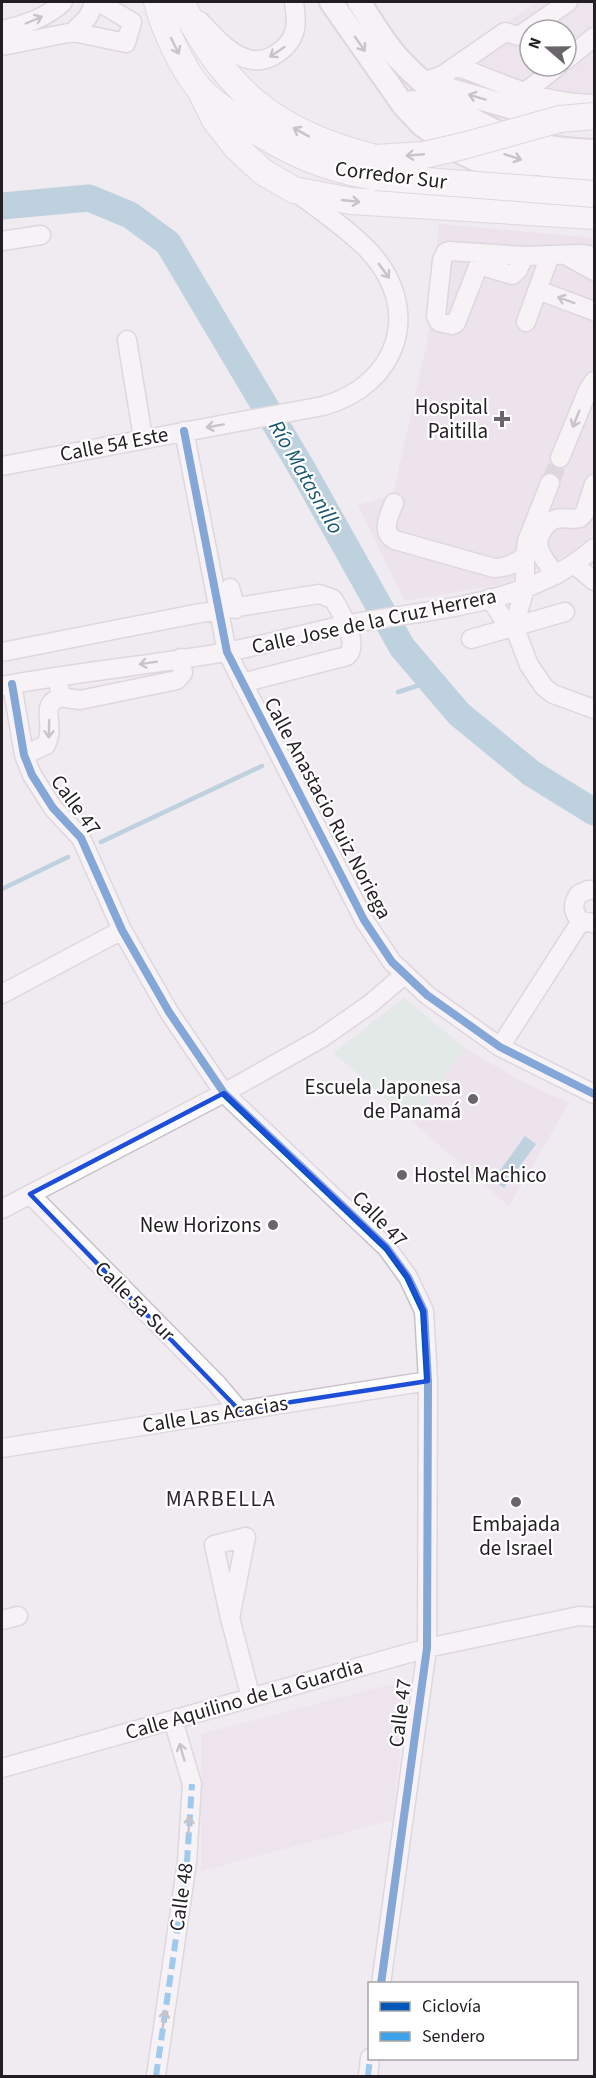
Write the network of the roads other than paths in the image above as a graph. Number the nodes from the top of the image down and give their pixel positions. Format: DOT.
graph roads {
  1 [pos="63,2"];
  2 [pos="97,2"];
  3 [pos="158,2"];
  4 [pos="181,2"];
  5 [pos="294,2"];
  6 [pos="330,2"];
  7 [pos="359,2"];
  8 [pos="568,2"];
  9 [pos="2,30"];
  10 [pos="73,32"];
  11 [pos="594,38"];
  12 [pos="2,46"];
  13 [pos="578,51"];
  14 [pos="457,66"];
  15 [pos="543,78"];
  16 [pos="423,82"];
  17 [pos="389,86"];
  18 [pos="199,88"];
  19 [pos="524,93"];
  20 [pos="594,104"];
  21 [pos="594,116"];
  22 [pos="594,128"];
  23 [pos="594,152"];
  24 [pos="376,167"];
  25 [pos="594,171"];
  26 [pos="294,190"];
  27 [pos="594,194"];
  28 [pos="594,214"];
  29 [pos="41,235"];
  30 [pos="2,241"];
  31 [pos="558,255"];
  32 [pos="594,256"];
  33 [pos="481,259"];
  34 [pos="594,271"];
  35 [pos="440,287"];
  36 [pos="469,290"];
  37 [pos="538,290"];
  38 [pos="594,311"];
  39 [pos="526,322"];
  40 [pos="127,340"];
  41 [pos="594,381"];
  42 [pos="184,431"];
  43 [pos="143,438"];
  44 [pos="560,458"];
  45 [pos="2,466"];
  46 [pos="594,484"];
  47 [pos="394,503"];
  48 [pos="554,520"];
  49 [pos="594,548"];
  50 [pos="532,552"];
  51 [pos="574,564"];
  52 [pos="556,574"];
  53 [pos="594,581"];
  54 [pos="532,585"];
  55 [pos="230,588"];
  56 [pos="486,599"];
  57 [pos="227,610"];
  58 [pos="565,612"];
  59 [pos="350,624"];
  60 [pos="513,626"];
  61 [pos="471,639"];
  62 [pos="2,652"];
  63 [pos="226,652"];
  64 [pos="182,658"];
  65 [pos="58,677"];
  66 [pos="242,683"];
  67 [pos="7,685"];
  68 [pos="63,696"];
  69 [pos="594,709"];
  70 [pos="24,755"];
  71 [pos="594,890"];
  72 [pos="588,922"];
  73 [pos="122,930"];
  74 [pos="404,975"];
  75 [pos="2,994"];
  76 [pos="500,1047"];
  77 [pos="224,1093"];
  78 [pos="594,1094"];
  79 [pos="30,1194"];
  80 [pos="2,1209"];
  81 [pos="428,1381"];
  82 [pos="238,1410"];
  83 [pos="2,1448"];
  84 [pos="594,1617"];
  85 [pos="230,1618"];
  86 [pos="427,1648"];
  87 [pos="251,1698"];
  88 [pos="173,1720"];
  89 [pos="2,1768"];
  90 [pos="381,1982"];
  91 [pos="370,2060"];
  92 [pos="156,2076"];
  93 [pos="368,2076"];
  9 -- 1 [label="street, one-way"];
  2 -- 10 [label="street"];
  2 -- 10 [label="street"];
  3 -- 18 [label="highway, Corredor Sur, one-way"];
  5 -- 4 [label="street, one-way"];
  24 -- 4 [label="highway, Corredor Sur, one-way"];
  6 -- 17 [label="main road, one-way"];
  7 -- 16 [label="main road"];
  8 -- 14 [label="street"];
  10 -- 12 [label="street"];
  11 -- 13 [label="street"];
  14 -- 16 [label="street"];
  14 -- 19 [label="street"];
  15 -- 19 [label="street"];
  22 -- 16 [label="main road, one-way"];
  16 -- 23 [label="main road"];
  17 -- 25 [label="main road, one-way"];
  17 -- 28 [label="main road"];
  18 -- 24 [label="highway, Corredor Sur"];
  18 -- 26 [label="highway"];
  19 -- 20 [label="street"];
  21 -- 24 [label="highway, Corredor Sur, one-way, bridge"];
  24 -- 27 [label="highway, Corredor Sur, bridge"];
  26 -- 28 [label="highway, one-way"];
  26 -- 42 [label="street, Calle 54 Este, one-way"];
  29 -- 30 [label="street"];
  31 -- 32 [label="street"];
  31 -- 33 [label="street"];
  31 -- 34 [label="street"];
  31 -- 37 [label="street"];
  33 -- 35 [label="street"];
  33 -- 36 [label="street"];
  35 -- 36 [label="street"];
  35 -- 36 [label="street"];
  38 -- 37 [label="street, one-way"];
  37 -- 39 [label="street"];
  40 -- 43 [label="street"];
  41 -- 44 [label="street, one-way"];
  42 -- 43 [label="street, Calle 54 Este"];
  42 -- 57 [label="street, Calle Anastacio Ruiz Noriega"];
  43 -- 45 [label="street, Calle 54 Este"];
  46 -- 48 [label="street"];
  47 -- 50 [label="street"];
  48 -- 50 [label="street"];
  48 -- 50 [label="street"];
  49 -- 51 [label="street, Calle Jose de la Cruz Herrera"];
  50 -- 52 [label="street"];
  50 -- 54 [label="street"];
  51 -- 52 [label="street, Calle Jose de la Cruz Herrera"];
  51 -- 53 [label="street"];
  52 -- 54 [label="street, Calle Jose de la Cruz Herrera"];
  54 -- 56 [label="street, Calle Jose de la Cruz Herrera"];
  54 -- 60 [label="street"];
  55 -- 57 [label="street"];
  56 -- 59 [label="street, Calle Jose de la Cruz Herrera"];
  56 -- 60 [label="street"];
  57 -- 59 [label="street"];
  57 -- 62 [label="street"];
  57 -- 63 [label="street, Calle Anastacio Ruiz Noriega"];
  58 -- 60 [label="street"];
  59 -- 63 [label="street, Calle Jose de la Cruz Herrera"];
  59 -- 66 [label="street"];
  60 -- 61 [label="street"];
  60 -- 69 [label="street"];
  63 -- 64 [label="street, Calle Jose de la Cruz Herrera"];
  63 -- 66 [label="street, Calle Anastacio Ruiz Noriega"];
  64 -- 65 [label="street, Calle Jose de la Cruz Herrera, one-way"];
  64 -- 68 [label="street"];
  65 -- 67 [label="street, Calle Jose de la Cruz Herrera"];
  65 -- 68 [label="street"];
  66 -- 74 [label="street, Calle Anastacio Ruiz Noriega"];
  67 -- 70 [label="street, Calle 47"];
  68 -- 70 [label="street, one-way"];
  70 -- 73 [label="street, Calle 47"];
  71 -- 72 [label="street"];
  72 -- 76 [label="street"];
  73 -- 75 [label="street"];
  73 -- 77 [label="street, Calle 47"];
  74 -- 76 [label="street, Calle Anastacio Ruiz Noriega"];
  74 -- 77 [label="street"];
  76 -- 78 [label="street, Calle Anastacio Ruiz Noriega"];
  77 -- 79 [label="street"];
  77 -- 81 [label="street, Calle 47"];
  79 -- 80 [label="street"];
  79 -- 82 [label="street, Calle 5a Sur"];
  81 -- 82 [label="street, Calle Las Acacias"];
  81 -- 86 [label="street, Calle 47"];
  82 -- 83 [label="street, Calle Las Acacias"];
  84 -- 86 [label="street, Calle Aquilino de La Guardia"];
  85 -- 87 [label="street"];
  86 -- 87 [label="street, Calle Aquilino de La Guardia"];
  86 -- 90 [label="street, Calle 47"];
  87 -- 88 [label="street, Calle Aquilino de La Guardia"];
  88 -- 89 [label="street, Calle Aquilino de La Guardia"];
  92 -- 88 [label="street, Calle 48, one-way"];
  91 -- 93 [label="street"];
}
